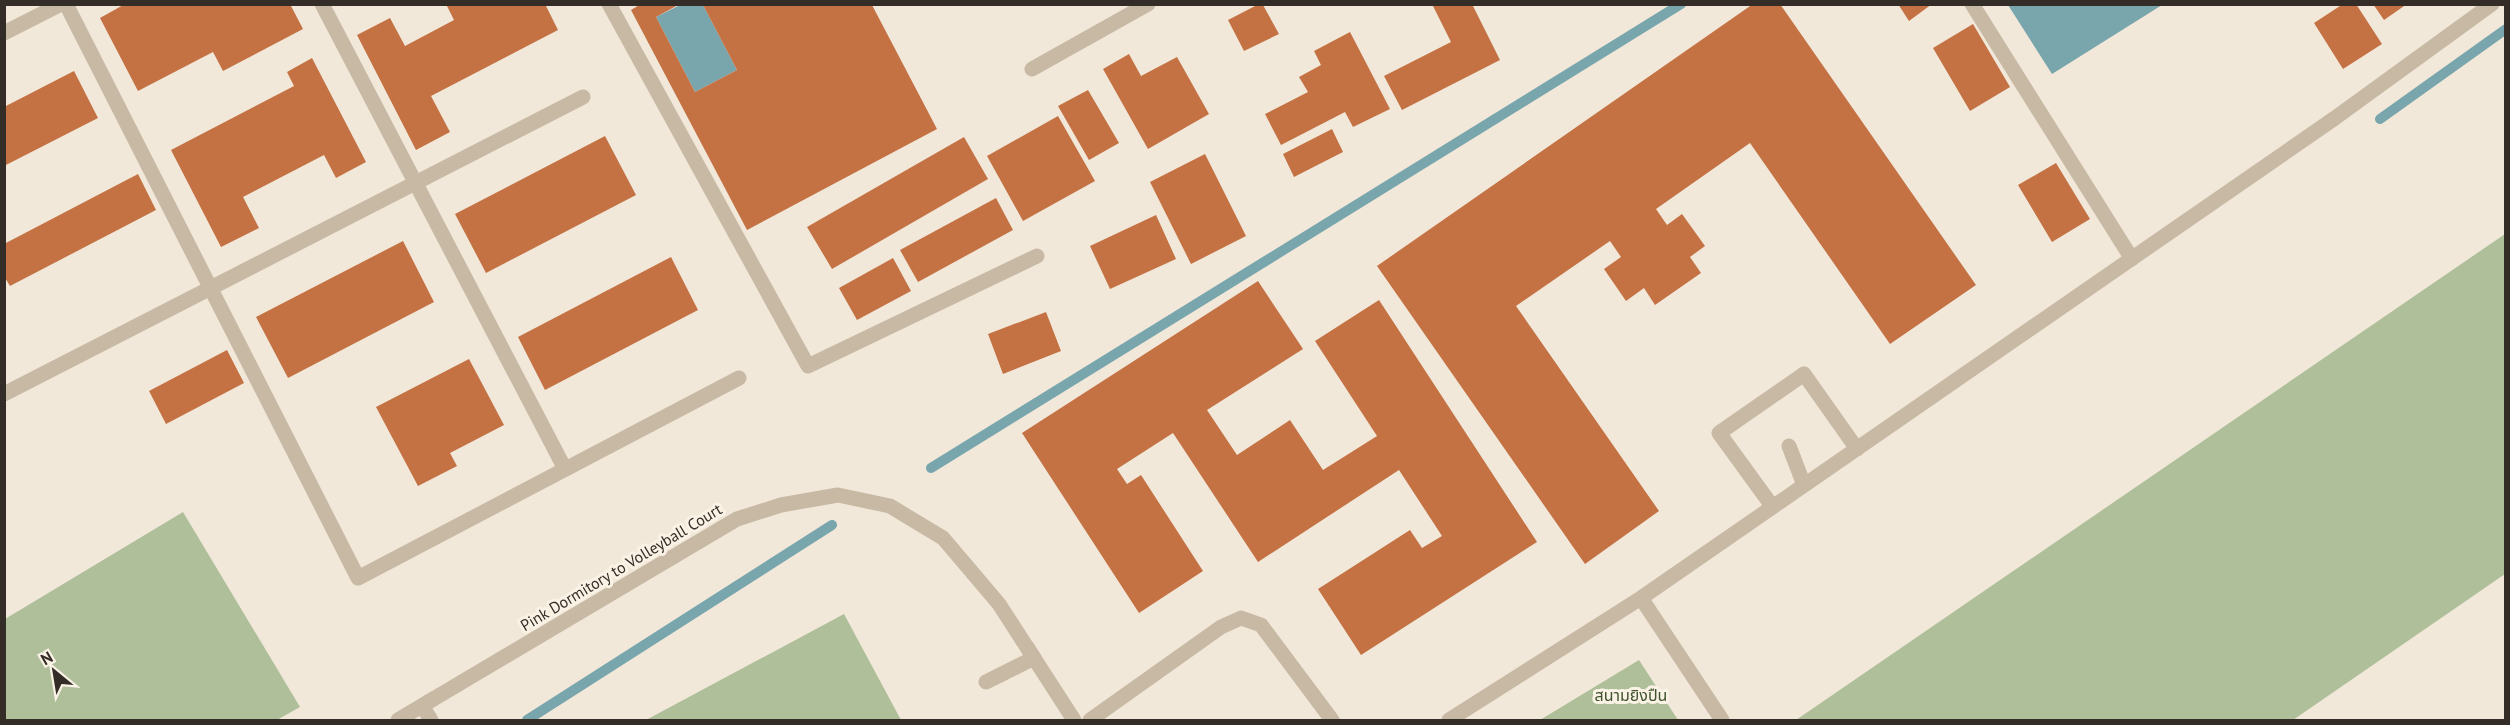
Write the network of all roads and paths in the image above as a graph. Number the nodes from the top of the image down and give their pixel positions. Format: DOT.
graph roads {
  1 [pos="61,4"];
  2 [pos="66,4"];
  3 [pos="322,4"];
  4 [pos="609,4"];
  5 [pos="1148,4"];
  6 [pos="1972,4"];
  7 [pos="2492,4"];
  8 [pos="4,33"];
  9 [pos="1032,69"];
  10 [pos="583,97"];
  11 [pos="415,182"];
  12 [pos="1037,256"];
  13 [pos="2132,259"];
  14 [pos="210,287"];
  15 [pos="738,378"];
  16 [pos="4,394"];
  17 [pos="1789,446"];
  18 [pos="1857,449"];
  19 [pos="565,469"];
  20 [pos="1804,485"];
  21 [pos="1772,506"];
  22 [pos="1641,598"];
  23 [pos="1034,658"];
  24 [pos="986,682"];
  25 [pos="422,706"];
  26 [pos="398,720"];
  27 [pos="431,720"];
  28 [pos="1074,720"];
  29 [pos="1090,720"];
  30 [pos="1332,720"];
  31 [pos="1447,720"];
  32 [pos="1722,720"];
  1 -- 8 [label="street"];
  2 -- 14 [label="street"];
  3 -- 11 [label="street"];
  4 -- 12 [label="street"];
  5 -- 9 [label="street"];
  6 -- 13 [label="street"];
  7 -- 13 [label="street"];
  10 -- 11 [label="street"];
  11 -- 14 [label="street"];
  11 -- 19 [label="street"];
  13 -- 18 [label="street"];
  14 -- 16 [label="street"];
  14 -- 19 [label="street"];
  15 -- 19 [label="street"];
  17 -- 20 [label="street"];
  18 -- 20 [label="street"];
  18 -- 21 [label="street"];
  20 -- 21 [label="street"];
  21 -- 22 [label="street"];
  21 -- 31 [label="street"];
  22 -- 31 [label="street"];
  22 -- 32 [label="street"];
  23 -- 24 [label="street"];
  23 -- 25 [label="street, Pink Dormitory to Volleyball Court"];
  23 -- 28 [label="street, Pink Dormitory to Volleyball Court"];
  25 -- 26 [label="street, Pink Dormitory to Volleyball Court"];
  25 -- 27 [label="street"];
  29 -- 30 [label="street"];
}
